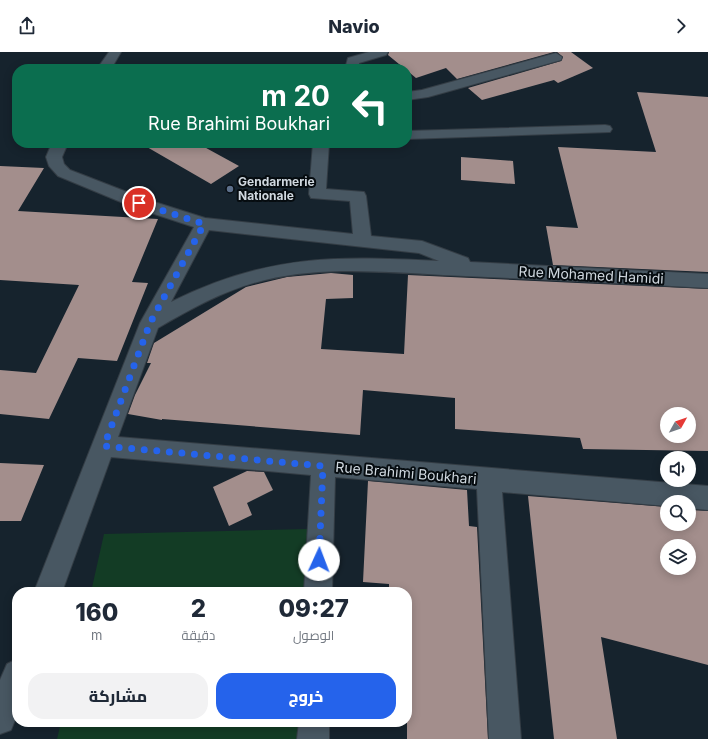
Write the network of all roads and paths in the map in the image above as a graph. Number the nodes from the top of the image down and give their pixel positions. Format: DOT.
graph roads {
  1 [pos="115,52"];
  2 [pos="372,53"];
  3 [pos="556,57"];
  4 [pos="107,64"];
  5 [pos="353,64"];
  6 [pos="412,95"];
  7 [pos="605,129"];
  8 [pos="412,135"];
  9 [pos="58,148"];
  10 [pos="321,148"];
  11 [pos="204,224"];
  12 [pos="363,241"];
  13 [pos="475,269"];
  14 [pos="708,281"];
  15 [pos="150,323"];
  16 [pos="104,446"];
  17 [pos="323,466"];
  18 [pos="489,480"];
  19 [pos="708,498"];
  20 [pos="50,587"];
  21 [pos="318,587"];
  22 [pos="12,687"];
  23 [pos="0,719"];
  24 [pos="314,727"];
  25 [pos="313,739"];
  26 [pos="505,739"];
  1 -- 4 [label="street"];
  2 -- 5 [label="street"];
  3 -- 6 [label="street"];
  7 -- 8 [label="street"];
  9 -- 11 [label="street"];
  10 -- 12 [label="street"];
  11 -- 12 [label="street"];
  11 -- 15 [label="street"];
  12 -- 13 [label="street"];
  13 -- 14 [label="street, Rue Mohamed Hamidi"];
  13 -- 15 [label="street, Rue Mohamed Hamidi"];
  15 -- 16 [label="street"];
  16 -- 17 [label="street, Rue Brahimi Boukhari"];
  16 -- 20 [label="street"];
  17 -- 18 [label="street, Rue Brahimi Boukhari"];
  17 -- 21 [label="street"];
  18 -- 19 [label="street, Rue Brahimi Boukhari"];
  18 -- 26 [label="street"];
  22 -- 23 [label="street"];
  24 -- 25 [label="street"];
}
